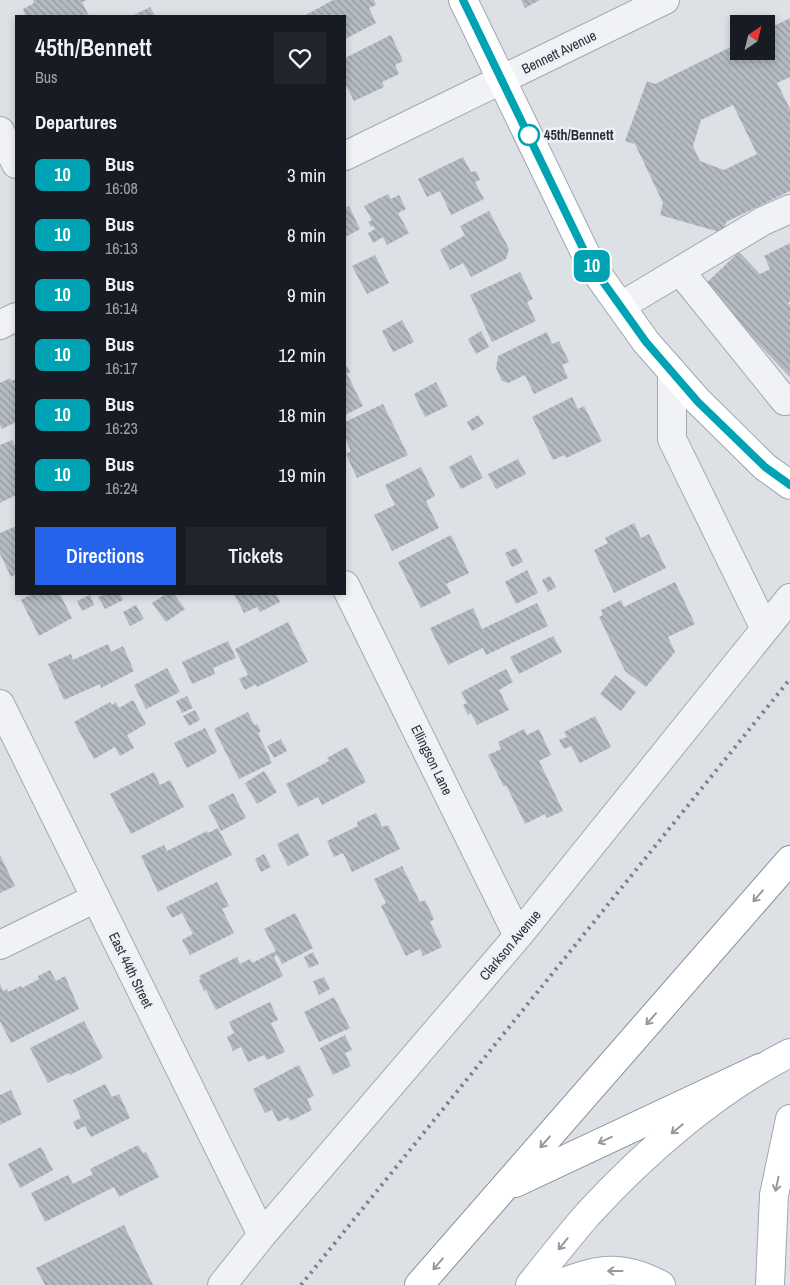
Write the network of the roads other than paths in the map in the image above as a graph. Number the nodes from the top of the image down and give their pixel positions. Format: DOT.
graph roads {
  1 [pos="463,0"];
  2 [pos="665,0"];
  3 [pos="502,80"];
  4 [pos="0,131"];
  5 [pos="346,156"];
  6 [pos="15,162"];
  7 [pos="790,209"];
  8 [pos="680,271"];
  9 [pos="620,306"];
  10 [pos="15,318"];
  11 [pos="0,325"];
  12 [pos="672,372"];
  13 [pos="785,400"];
  14 [pos="790,485"];
  15 [pos="346,587"];
  16 [pos="790,598"];
  17 [pos="766,629"];
  18 [pos="0,704"];
  19 [pos="790,860"];
  20 [pos="96,898"];
  21 [pos="518,936"];
  22 [pos="0,945"];
  23 [pos="790,1053"];
  24 [pos="760,1068"];
  25 [pos="790,1119"];
  26 [pos="505,1187"];
  27 [pos="262,1235"];
  28 [pos="222,1285"];
  29 [pos="419,1285"];
  30 [pos="530,1285"];
  31 [pos="556,1285"];
  32 [pos="661,1285"];
  33 [pos="770,1285"];
  1 -- 3 [label="main road"];
  2 -- 3 [label="street, Bennett Avenue"];
  3 -- 5 [label="street, Bennett Avenue"];
  3 -- 9 [label="main road"];
  4 -- 6 [label="street"];
  7 -- 8 [label="street"];
  8 -- 9 [label="street"];
  8 -- 13 [label="street"];
  9 -- 12 [label="main road"];
  10 -- 11 [label="street"];
  12 -- 14 [label="main road"];
  12 -- 17 [label="street"];
  15 -- 21 [label="street, Ellingson Lane"];
  16 -- 17 [label="street, Clarkson Avenue"];
  17 -- 21 [label="street, Clarkson Avenue"];
  18 -- 20 [label="street, East 44th Street"];
  19 -- 26 [label="main road, one-way"];
  20 -- 22 [label="street"];
  20 -- 27 [label="street, East 44th Street"];
  21 -- 27 [label="street, Clarkson Avenue"];
  23 -- 24 [label="main road"];
  24 -- 26 [label="main road, one-way"];
  24 -- 30 [label="main road, one-way"];
  25 -- 33 [label="main road, one-way"];
  26 -- 29 [label="main road, one-way"];
  27 -- 28 [label="street, Clarkson Avenue"];
  32 -- 31 [label="main road, one-way"];
}
